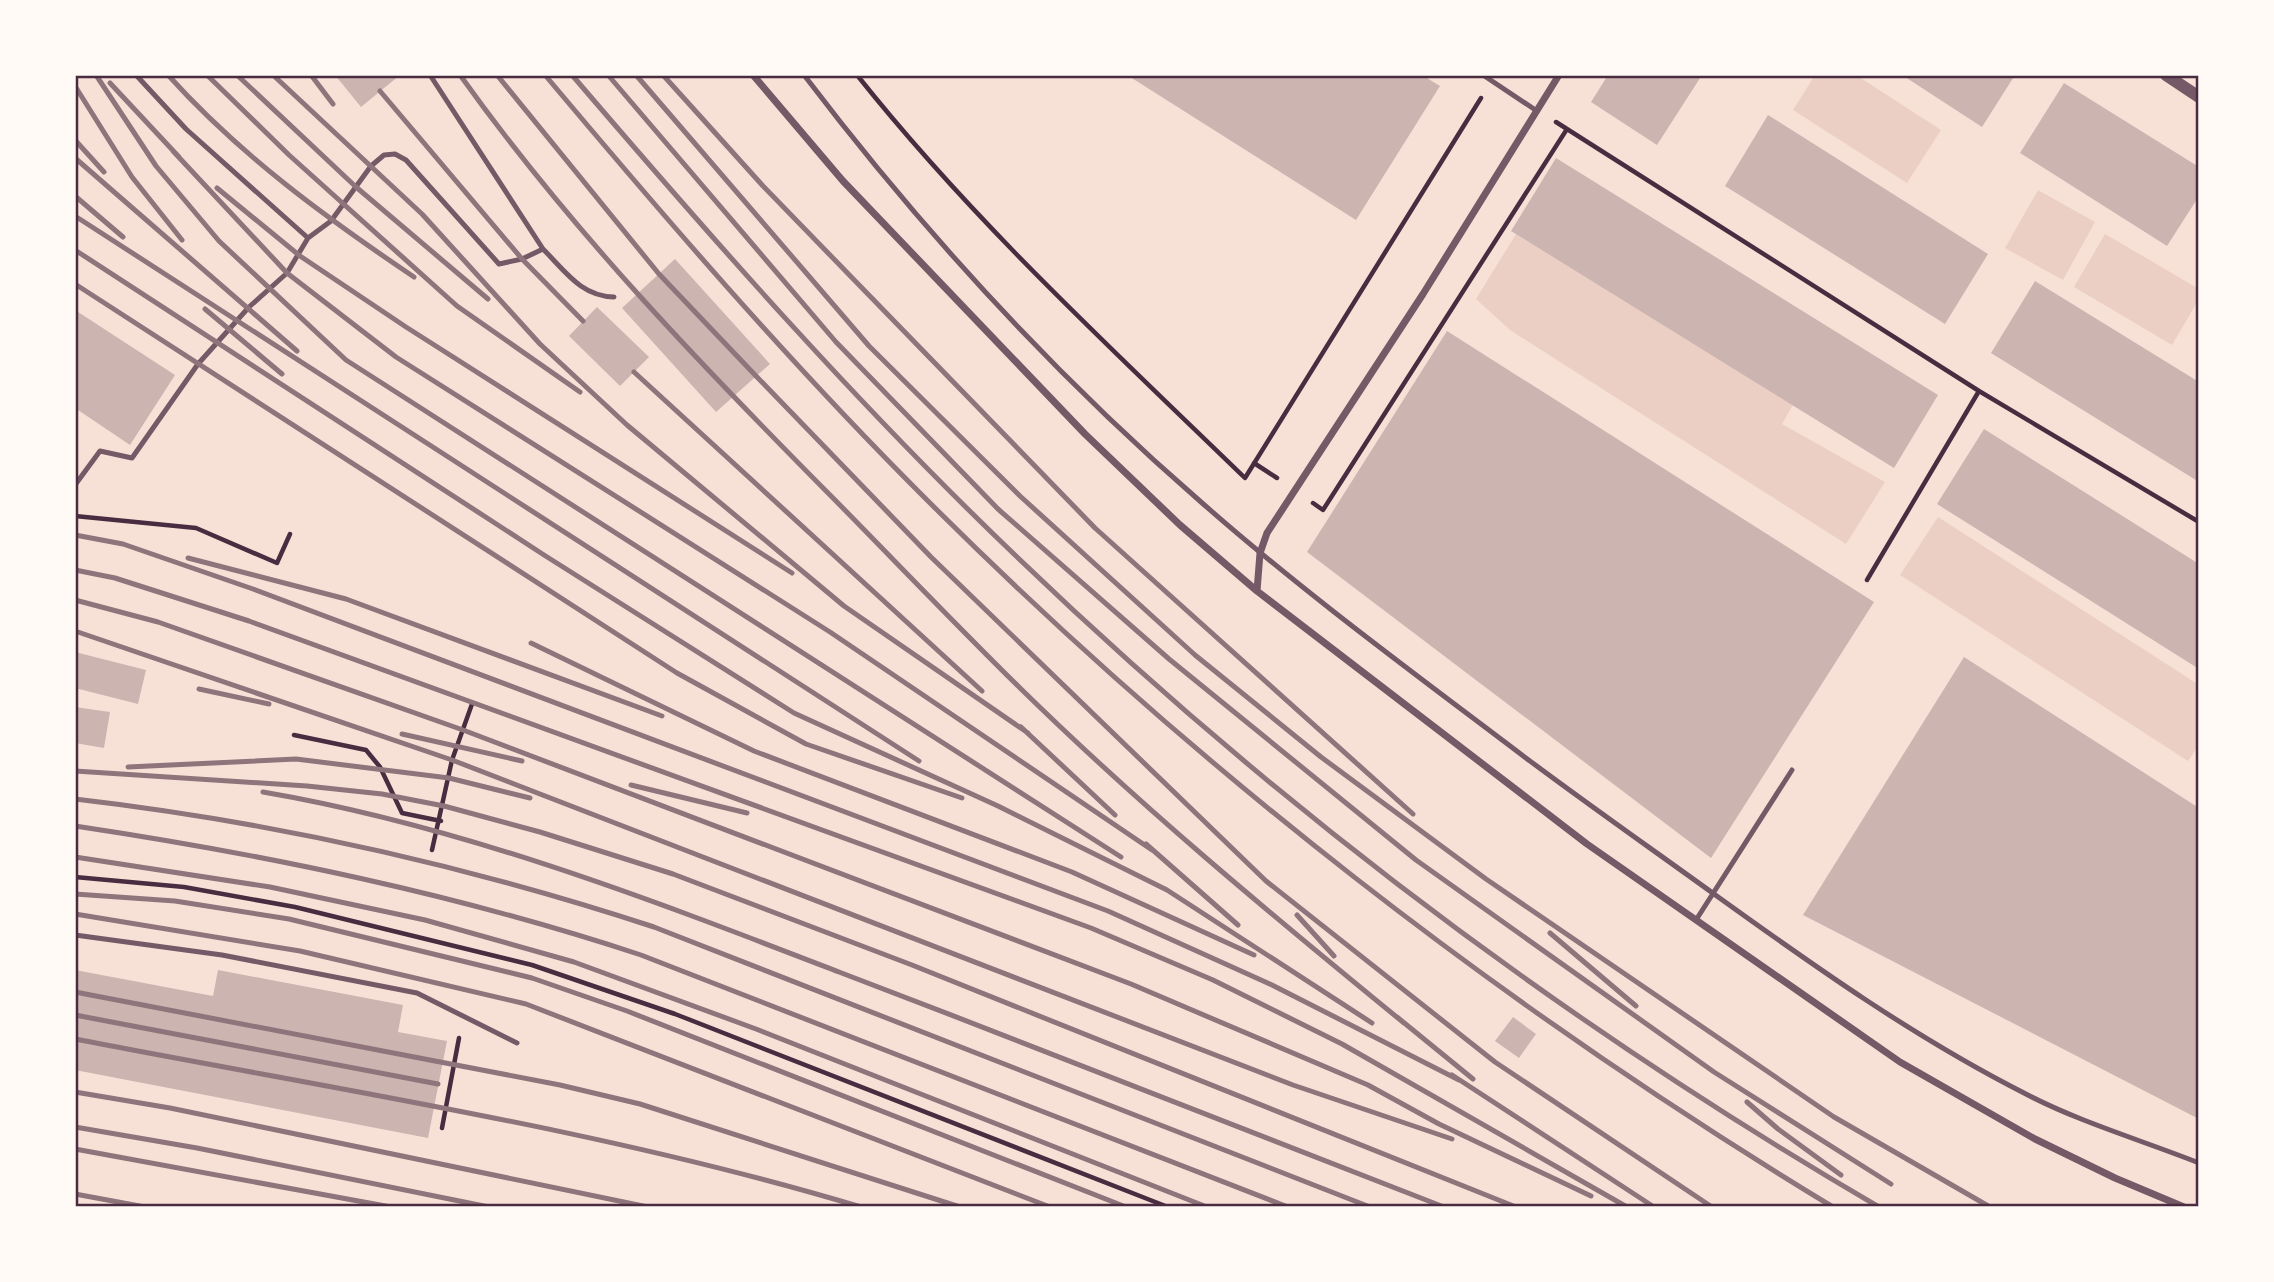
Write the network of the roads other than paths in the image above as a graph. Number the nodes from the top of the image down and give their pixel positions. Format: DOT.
graph roads {
  1 [pos="136,75"];
  2 [pos="430,75"];
  3 [pos="753,75"];
  4 [pos="804,75"];
  5 [pos="1483,75"];
  6 [pos="1559,75"];
  7 [pos="2166,75"];
  8 [pos="2199,97"];
  9 [pos="1538,111"];
  10 [pos="308,238"];
  11 [pos="543,249"];
  12 [pos="614,297"];
  13 [pos="75,485"];
  14 [pos="1260,554"];
  15 [pos="1257,591"];
  16 [pos="1792,770"];
  17 [pos="1713,893"];
  18 [pos="1696,919"];
  19 [pos="75,935"];
  20 [pos="517,1043"];
  21 [pos="2199,1163"];
  22 [pos="2184,1207"];
  1 -- 10 [label="lane"];
  2 -- 11 [label="lane"];
  3 -- 15 [label="street"];
  4 -- 14 [label="lane"];
  5 -- 9 [label="lane"];
  6 -- 9 [label="street"];
  7 -- 8 [label="street"];
  9 -- 14 [label="street"];
  10 -- 11 [label="lane"];
  10 -- 13 [label="lane"];
  11 -- 12 [label="lane"];
  14 -- 15 [label="street"];
  14 -- 17 [label="lane"];
  15 -- 18 [label="street"];
  16 -- 17 [label="lane"];
  17 -- 18 [label="lane"];
  17 -- 21 [label="lane"];
  18 -- 22 [label="street"];
  19 -- 20 [label="lane"];
}
